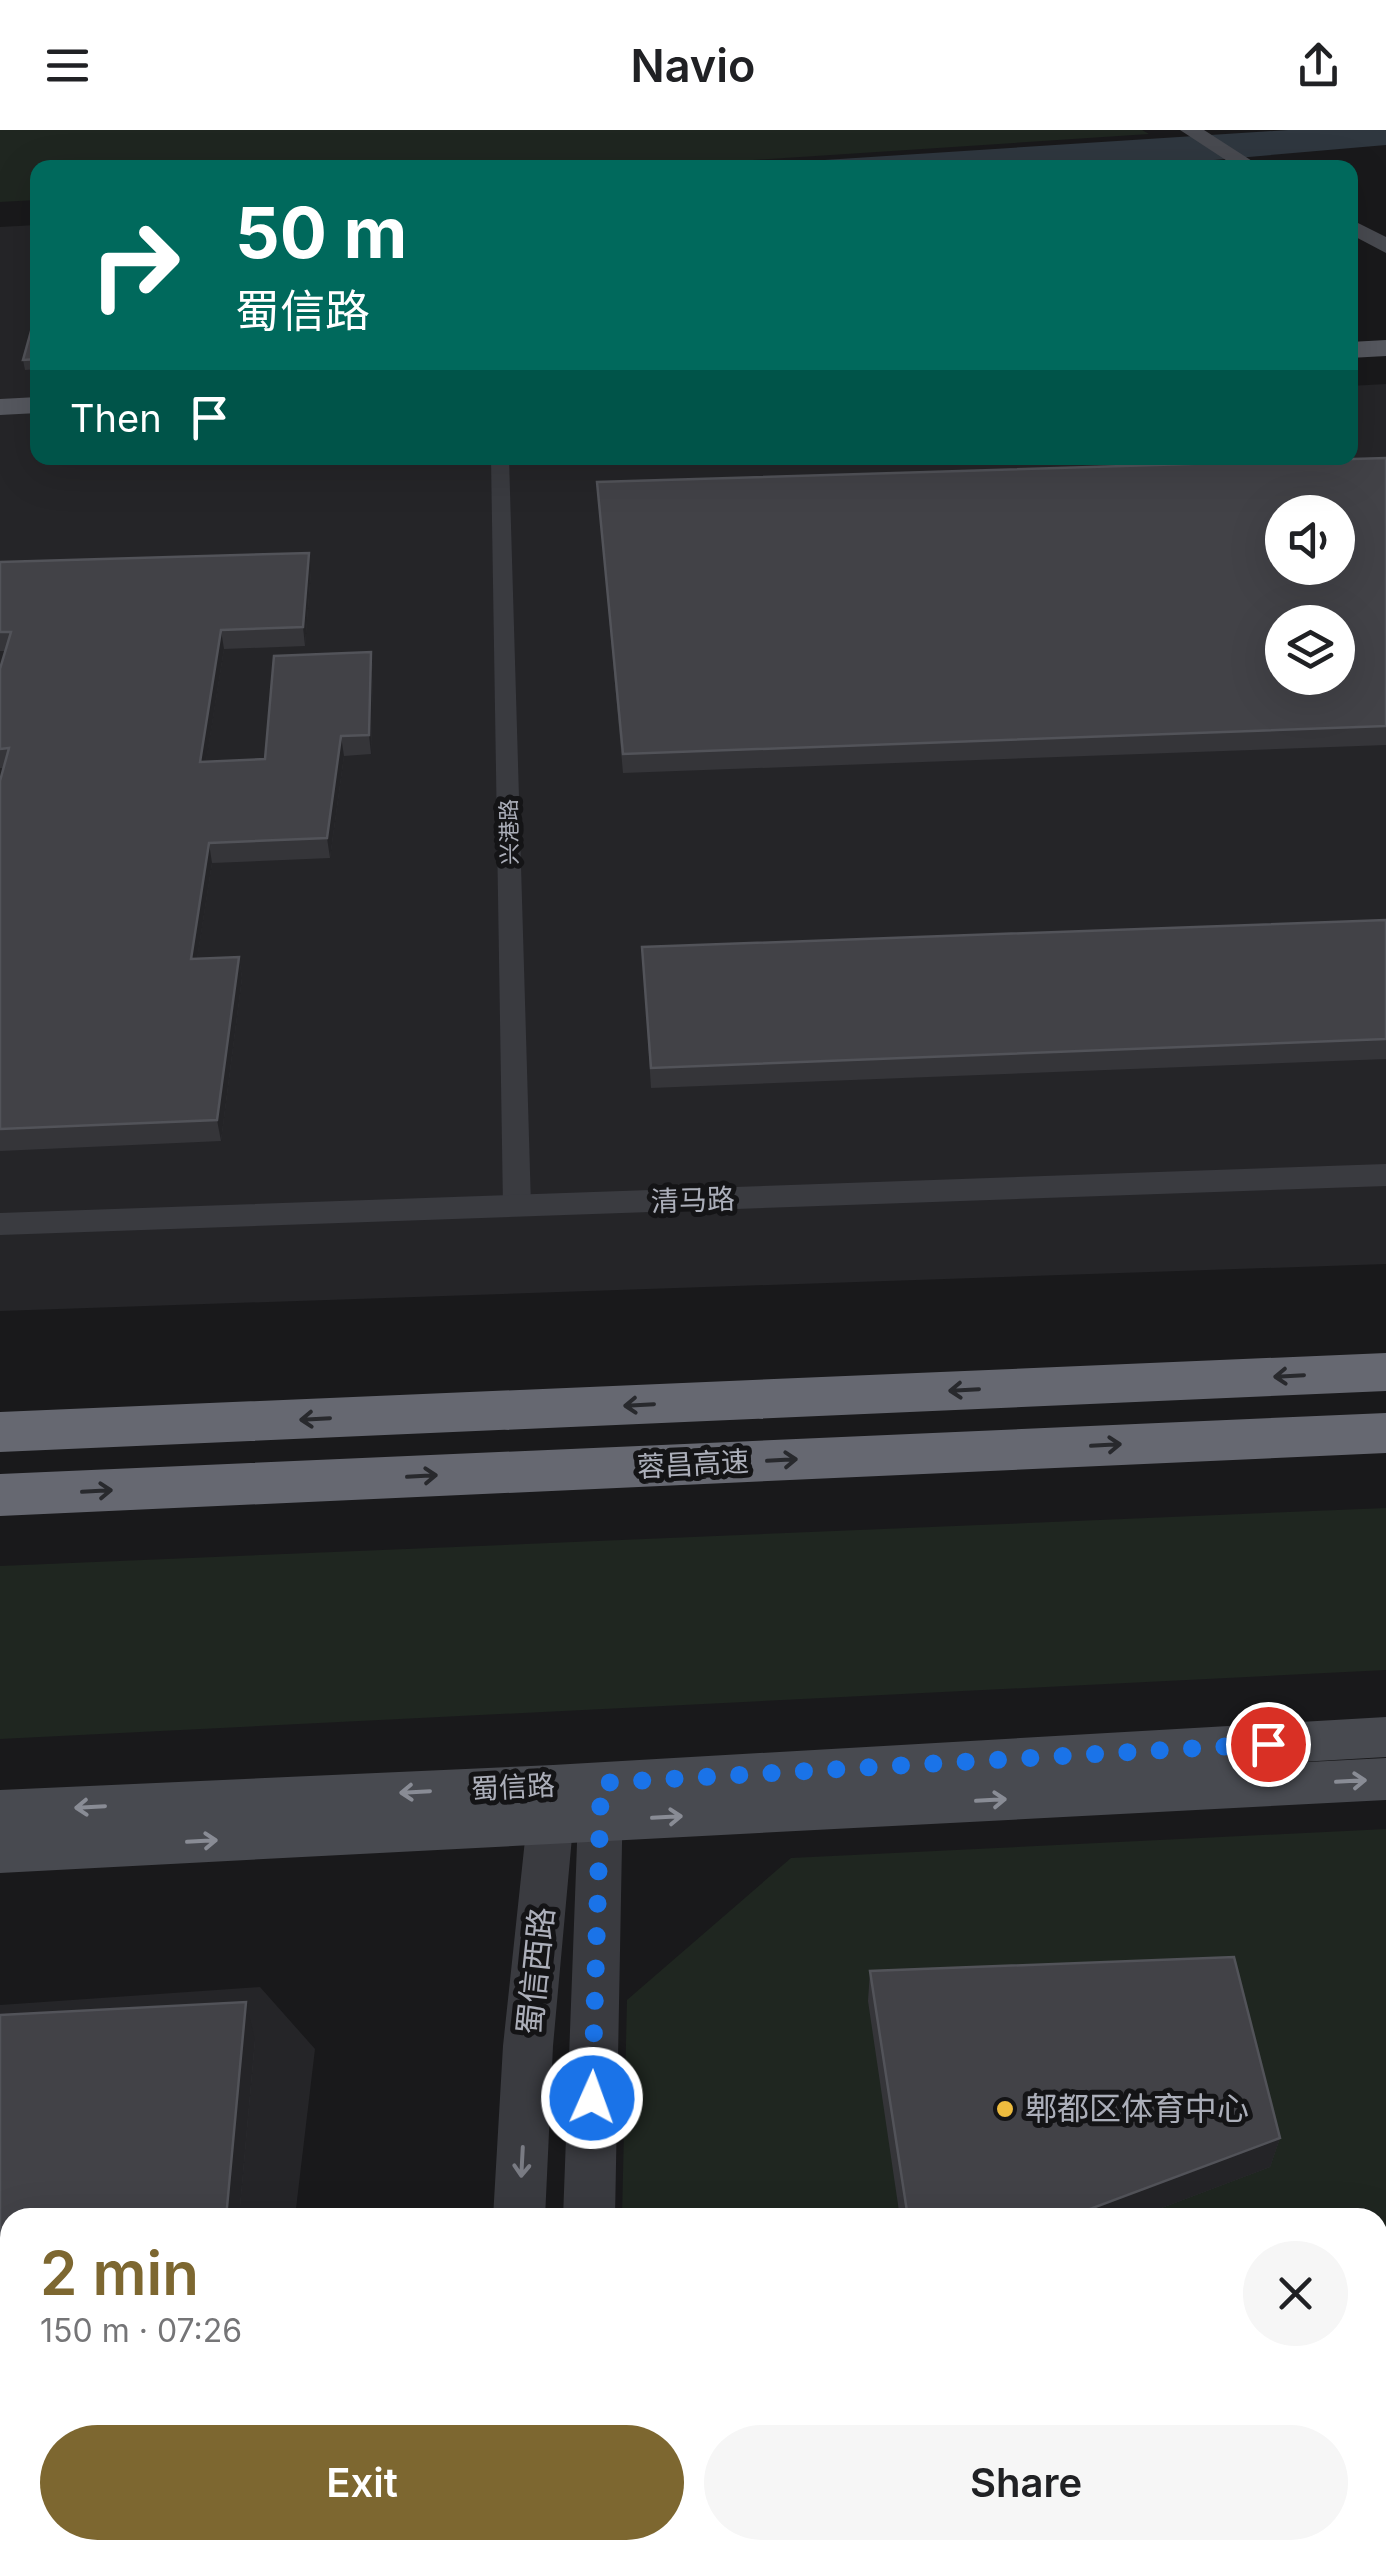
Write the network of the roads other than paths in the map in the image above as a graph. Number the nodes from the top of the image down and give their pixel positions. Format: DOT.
graph roads {
  1 [pos="1181,135"];
  2 [pos="1210,160"];
  3 [pos="1236,160"];
  4 [pos="1358,229"];
  5 [pos="1386,246"];
  6 [pos="1358,248"];
  7 [pos="1386,264"];
  8 [pos="1386,348"];
  9 [pos="1358,350"];
  10 [pos="1386,362"];
  11 [pos="1358,363"];
  12 [pos="30,405"];
  13 [pos="0,406"];
  14 [pos="30,420"];
  15 [pos="0,421"];
  16 [pos="500,465"];
  17 [pos="1386,1175"];
  18 [pos="517,1206"];
  19 [pos="0,1224"];
  20 [pos="1386,1372"];
  21 [pos="0,1432"];
  22 [pos="1386,1432"];
  23 [pos="0,1495"];
  24 [pos="1386,1736"];
  25 [pos="1386,1779"];
  26 [pos="576,1803"];
  27 [pos="0,1811"];
  28 [pos="0,1851"];
  29 [pos="520,2208"];
  30 [pos="589,2208"];
  1 -- 2 [label="main road"];
  1 -- 3 [label="main road"];
  4 -- 5 [label="main road"];
  6 -- 7 [label="main road"];
  8 -- 9 [label="main road"];
  10 -- 11 [label="main road"];
  12 -- 13 [label="main road"];
  14 -- 15 [label="main road"];
  16 -- 18 [label="street, 兴港路"];
  17 -- 18 [label="street, 清马路"];
  18 -- 19 [label="street, 清马路"];
  20 -- 21 [label="highway, one-way"];
  23 -- 22 [label="highway, 蓉昌高速, one-way"];
  24 -- 26 [label="main road, 蜀信路"];
  26 -- 25 [label="main road, 蜀信路, one-way"];
  26 -- 27 [label="main road, 蜀信路, one-way"];
  28 -- 26 [label="main road, 蜀信路, one-way"];
  26 -- 29 [label="street, 蜀信西路, one-way"];
  26 -- 30 [label="street, 蜀信西路"];
}
